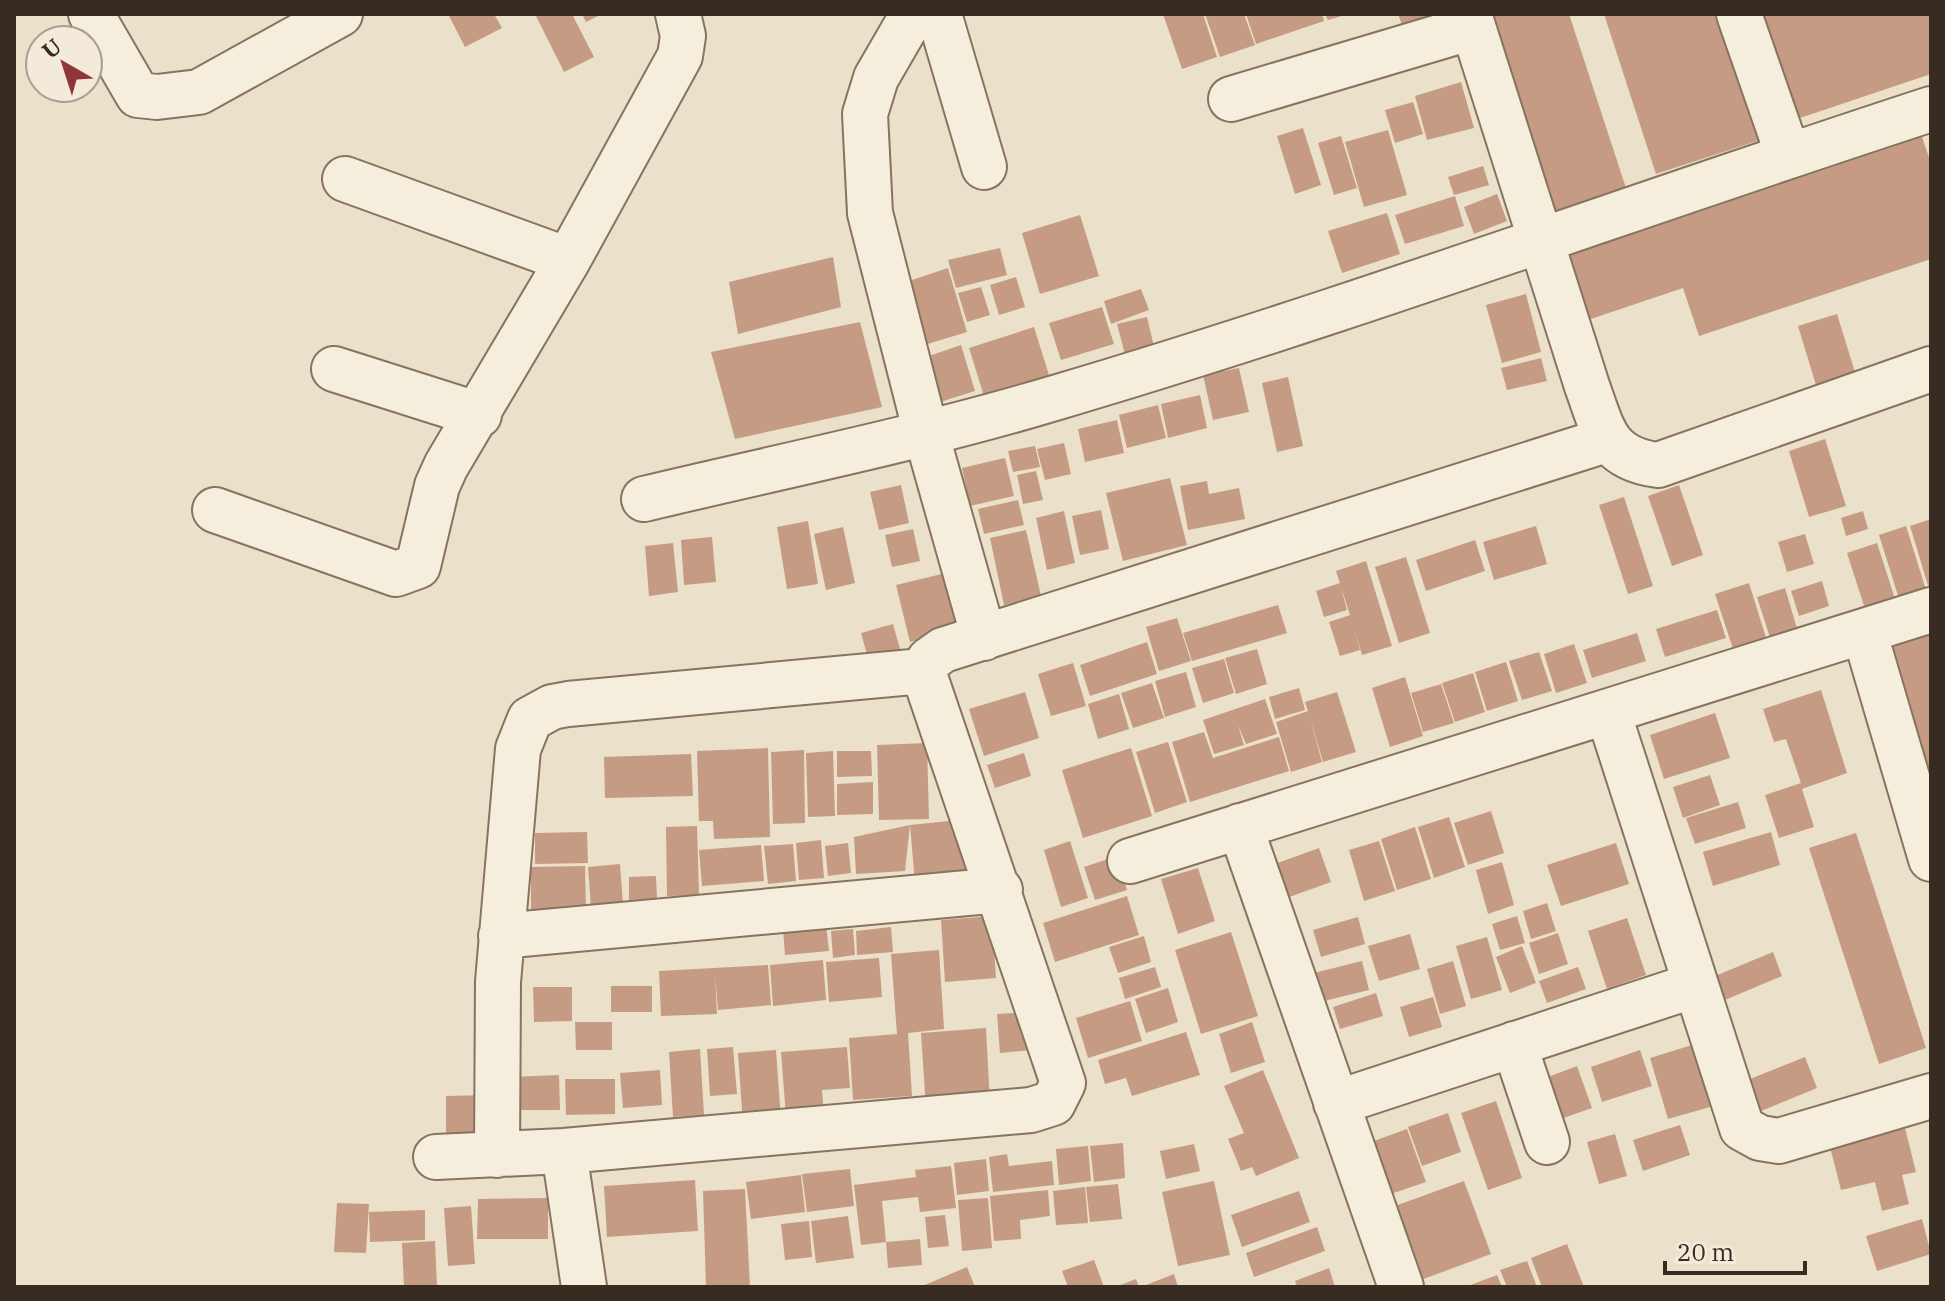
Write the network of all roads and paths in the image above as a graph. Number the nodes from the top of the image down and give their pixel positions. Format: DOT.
graph roads {
  1 [pos="91,14"];
  2 [pos="340,14"];
  3 [pos="678,14"];
  4 [pos="913,14"];
  5 [pos="939,14"];
  6 [pos="1739,14"];
  7 [pos="1471,20"];
  8 [pos="1231,99"];
  9 [pos="1931,109"];
  10 [pos="1788,155"];
  11 [pos="984,167"];
  12 [pos="345,179"];
  13 [pos="1540,243"];
  14 [pos="568,260"];
  15 [pos="334,369"];
  16 [pos="1931,369"];
  17 [pos="479,415"];
  18 [pos="926,433"];
  19 [pos="1606,440"];
  20 [pos="644,499"];
  21 [pos="215,510"];
  22 [pos="1931,610"];
  23 [pos="1864,631"];
  24 [pos="984,638"];
  25 [pos="923,671"];
  26 [pos="1608,712"];
  27 [pos="1240,826"];
  28 [pos="1931,859"];
  29 [pos="1130,861"];
  30 [pos="1000,890"];
  31 [pos="501,936"];
  32 [pos="1695,985"];
  33 [pos="1514,1044"];
  34 [pos="1931,1096"];
  35 [pos="1336,1103"];
  36 [pos="1547,1142"];
  37 [pos="564,1151"];
  38 [pos="497,1155"];
  39 [pos="436,1157"];
  40 [pos="584,1287"];
  41 [pos="1401,1287"];
  1 -- 2 [label="street"];
  3 -- 14 [label="street"];
  4 -- 18 [label="street"];
  5 -- 11 [label="street"];
  6 -- 10 [label="street"];
  7 -- 8 [label="street"];
  7 -- 13 [label="street"];
  9 -- 10 [label="street"];
  10 -- 13 [label="street"];
  12 -- 14 [label="street"];
  13 -- 18 [label="street"];
  13 -- 19 [label="street"];
  14 -- 17 [label="street"];
  15 -- 17 [label="street"];
  16 -- 19 [label="street"];
  17 -- 21 [label="street"];
  18 -- 20 [label="street"];
  18 -- 24 [label="street"];
  19 -- 24 [label="street"];
  22 -- 23 [label="street"];
  23 -- 26 [label="street"];
  23 -- 28 [label="street"];
  24 -- 25 [label="street"];
  25 -- 30 [label="street"];
  25 -- 31 [label="street"];
  26 -- 27 [label="street"];
  26 -- 32 [label="street"];
  27 -- 29 [label="street"];
  27 -- 35 [label="street"];
  30 -- 31 [label="street"];
  30 -- 37 [label="street"];
  31 -- 38 [label="street"];
  32 -- 33 [label="street"];
  32 -- 34 [label="street"];
  33 -- 35 [label="street"];
  33 -- 36 [label="street"];
  35 -- 41 [label="street"];
  37 -- 38 [label="street"];
  37 -- 40 [label="street"];
  38 -- 39 [label="street"];
}
